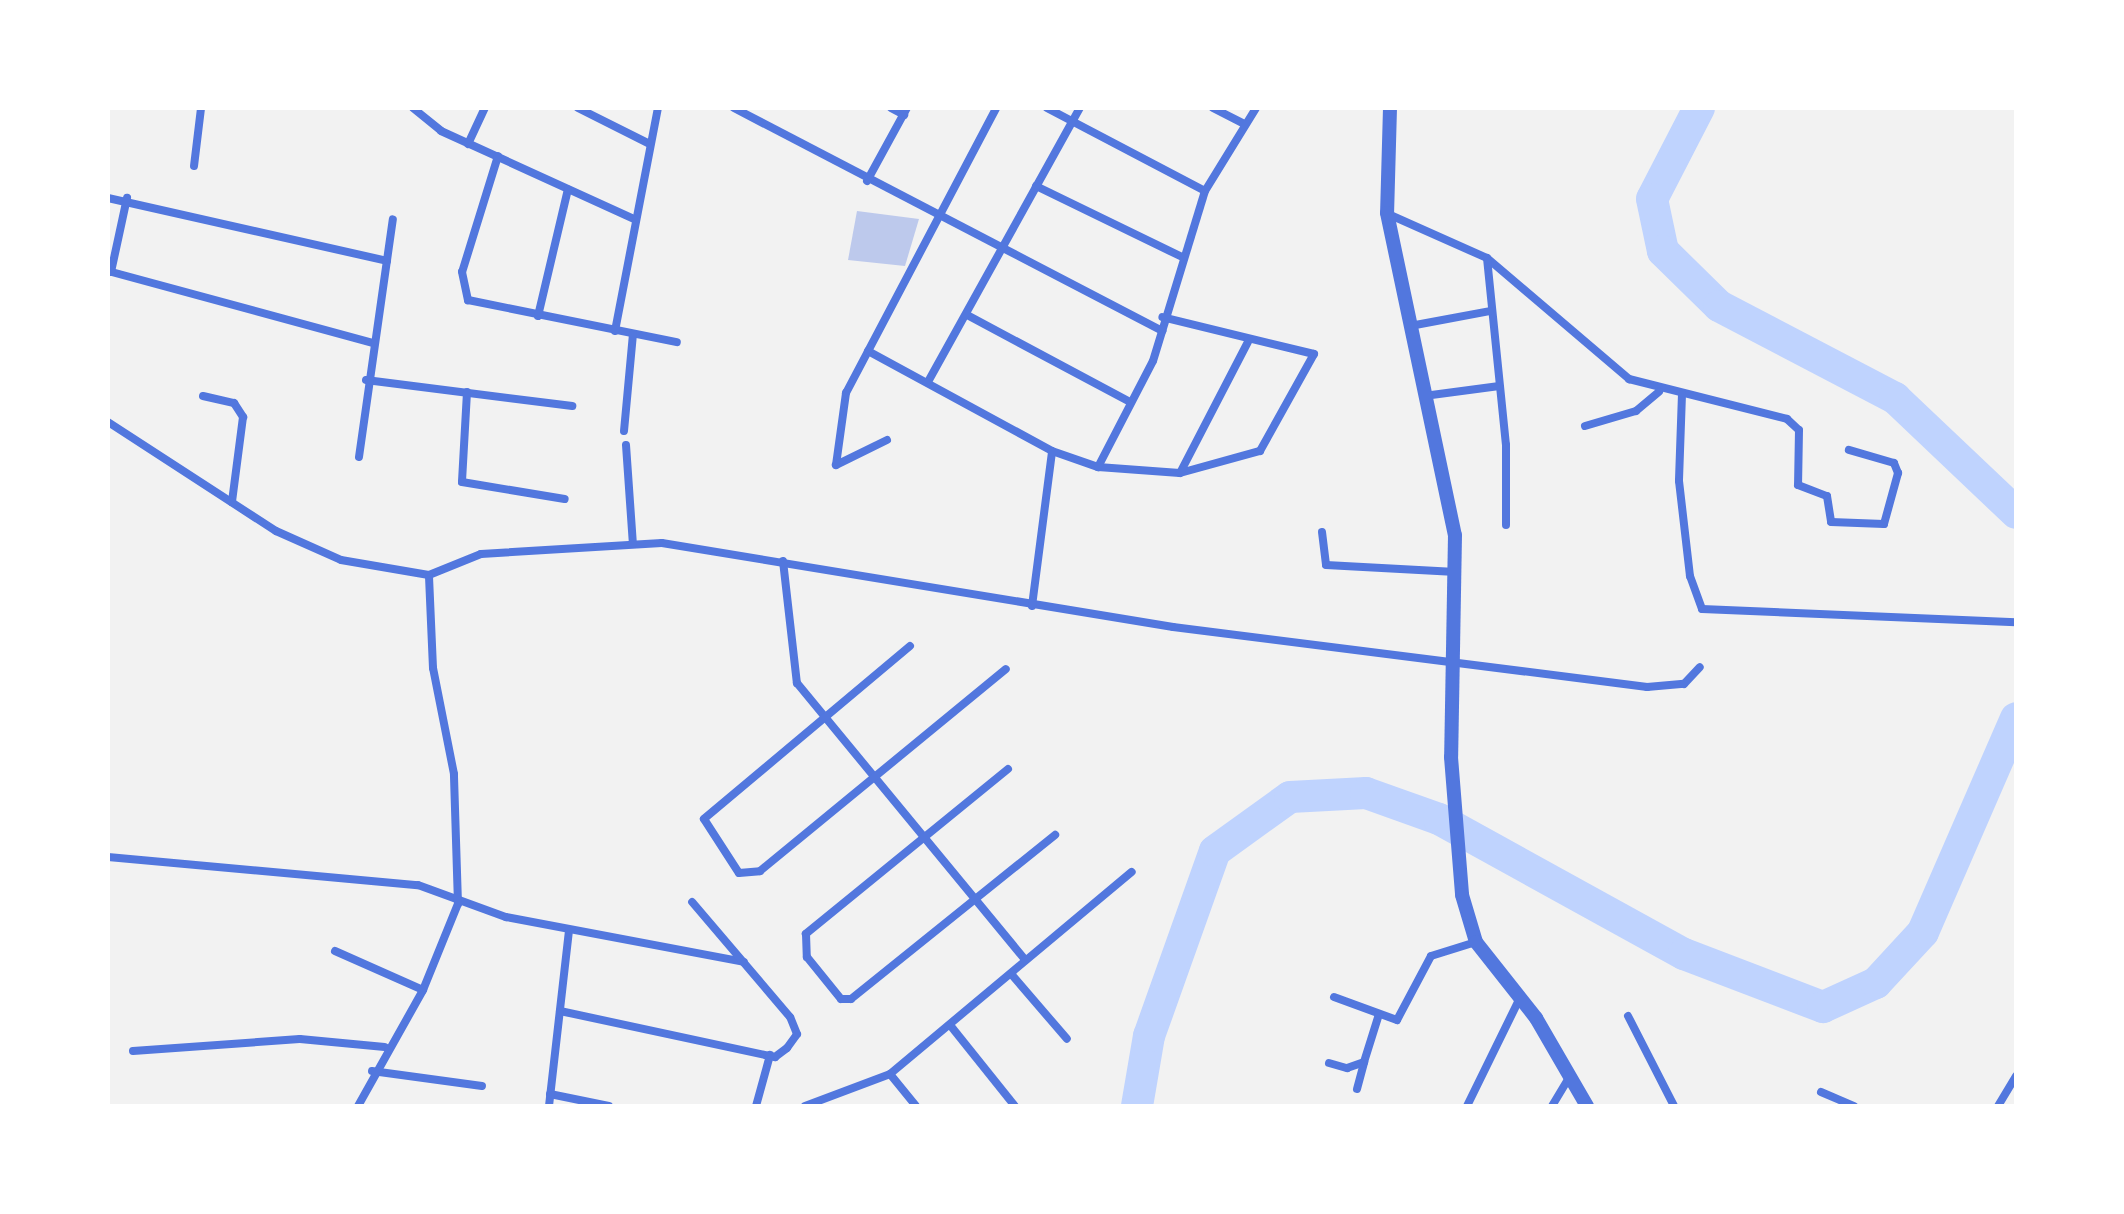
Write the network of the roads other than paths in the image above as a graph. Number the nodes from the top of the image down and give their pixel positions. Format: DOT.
graph roads {
  1 [pos="201,108"];
  2 [pos="413,108"];
  3 [pos="485,108"];
  4 [pos="578,108"];
  5 [pos="658,108"];
  6 [pos="734,108"];
  7 [pos="891,108"];
  8 [pos="996,108"];
  9 [pos="1047,108"];
  10 [pos="1080,108"];
  11 [pos="1213,108"];
  12 [pos="1256,108"];
  13 [pos="1390,108"];
  14 [pos="906,111"];
  15 [pos="1074,121"];
  16 [pos="1244,124"];
  17 [pos="468,144"];
  18 [pos="650,144"];
  19 [pos="498,156"];
  20 [pos="194,166"];
  21 [pos="867,181"];
  22 [pos="1036,186"];
  23 [pos="568,189"];
  24 [pos="1205,191"];
  25 [pos="108,198"];
  26 [pos="127,198"];
  27 [pos="1387,213"];
  28 [pos="935,217"];
  29 [pos="632,218"];
  30 [pos="393,219"];
  31 [pos="1001,249"];
  32 [pos="1182,257"];
  33 [pos="1487,258"];
  34 [pos="387,261"];
  35 [pos="109,271"];
  36 [pos="1490,311"];
  37 [pos="538,316"];
  38 [pos="969,316"];
  39 [pos="1162,317"];
  40 [pos="1410,326"];
  41 [pos="615,331"];
  42 [pos="1162,331"];
  43 [pos="633,334"];
  44 [pos="677,342"];
  45 [pos="1248,342"];
  46 [pos="373,343"];
  47 [pos="868,351"];
  48 [pos="366,380"];
  49 [pos="929,380"];
  50 [pos="1499,386"];
  51 [pos="467,392"];
  52 [pos="1659,392"];
  53 [pos="1682,394"];
  54 [pos="203,396"];
  55 [pos="1424,396"];
  56 [pos="1128,401"];
  57 [pos="572,406"];
  58 [pos="108,422"];
  59 [pos="1585,426"];
  60 [pos="624,431"];
  61 [pos="887,440"];
  62 [pos="626,445"];
  63 [pos="1849,450"];
  64 [pos="1052,451"];
  65 [pos="359,457"];
  66 [pos="1098,467"];
  67 [pos="1180,473"];
  68 [pos="565,499"];
  69 [pos="232,502"];
  70 [pos="1506,525"];
  71 [pos="1322,532"];
  72 [pos="633,544"];
  73 [pos="783,561"];
  74 [pos="1457,572"];
  75 [pos="429,575"];
  76 [pos="1032,606"];
  77 [pos="2016,622"];
  78 [pos="910,646"];
  79 [pos="1456,659"];
  80 [pos="1700,667"];
  81 [pos="1006,669"];
  82 [pos="825,719"];
  83 [pos="1008,769"];
  84 [pos="874,778"];
  85 [pos="1055,835"];
  86 [pos="924,838"];
  87 [pos="108,857"];
  88 [pos="1132,872"];
  89 [pos="974,899"];
  90 [pos="692,902"];
  91 [pos="458,904"];
  92 [pos="569,930"];
  93 [pos="1476,942"];
  94 [pos="335,951"];
  95 [pos="1024,958"];
  96 [pos="744,962"];
  97 [pos="1012,975"];
  98 [pos="423,990"];
  99 [pos="1521,996"];
  100 [pos="1334,997"];
  101 [pos="560,1011"];
  102 [pos="1379,1014"];
  103 [pos="1628,1016"];
  104 [pos="950,1025"];
  105 [pos="1067,1039"];
  106 [pos="385,1047"];
  107 [pos="133,1051"];
  108 [pos="770,1055"];
  109 [pos="1364,1062"];
  110 [pos="1329,1063"];
  111 [pos="372,1071"];
  112 [pos="890,1074"];
  113 [pos="1571,1074"];
  114 [pos="2016,1076"];
  115 [pos="482,1086"];
  116 [pos="1357,1089"];
  117 [pos="1821,1092"];
  118 [pos="550,1094"];
  119 [pos="358,1106"];
  120 [pos="549,1106"];
  121 [pos="609,1106"];
  122 [pos="756,1106"];
  123 [pos="805,1106"];
  124 [pos="916,1106"];
  125 [pos="1015,1106"];
  126 [pos="1467,1106"];
  127 [pos="1552,1106"];
  128 [pos="1587,1106"];
  129 [pos="1674,1106"];
  130 [pos="1854,1106"];
  131 [pos="1998,1106"];
  1 -- 20 [label="street"];
  2 -- 17 [label="street"];
  3 -- 17 [label="street"];
  4 -- 18 [label="street"];
  5 -- 18 [label="street"];
  6 -- 21 [label="street"];
  7 -- 14 [label="street"];
  8 -- 28 [label="street"];
  9 -- 15 [label="street"];
  10 -- 15 [label="street"];
  11 -- 16 [label="street"];
  12 -- 16 [label="street"];
  13 -- 27 [label="street"];
  14 -- 21 [label="street"];
  15 -- 22 [label="street"];
  15 -- 24 [label="street"];
  16 -- 24 [label="street"];
  17 -- 19 [label="street"];
  18 -- 29 [label="street"];
  19 -- 23 [label="street"];
  19 -- 37 [label="street"];
  21 -- 28 [label="street"];
  22 -- 31 [label="street"];
  22 -- 32 [label="street"];
  23 -- 29 [label="street"];
  23 -- 37 [label="street"];
  24 -- 32 [label="street"];
  25 -- 26 [label="street"];
  26 -- 34 [label="street"];
  26 -- 35 [label="street"];
  27 -- 33 [label="street"];
  27 -- 40 [label="street"];
  28 -- 31 [label="street"];
  28 -- 47 [label="street"];
  29 -- 41 [label="street"];
  30 -- 34 [label="street"];
  31 -- 38 [label="street"];
  31 -- 42 [label="street"];
  32 -- 39 [label="street"];
  33 -- 36 [label="street"];
  33 -- 52 [label="street"];
  34 -- 46 [label="street"];
  35 -- 46 [label="street"];
  36 -- 40 [label="street"];
  36 -- 50 [label="street"];
  37 -- 41 [label="street"];
  38 -- 49 [label="street"];
  38 -- 56 [label="street"];
  39 -- 42 [label="street"];
  39 -- 45 [label="street"];
  40 -- 55 [label="street"];
  41 -- 43 [label="street"];
  42 -- 56 [label="street"];
  43 -- 44 [label="street"];
  43 -- 60 [label="street"];
  45 -- 67 [label="street"];
  45 -- 67 [label="street"];
  46 -- 48 [label="street"];
  47 -- 49 [label="street"];
  47 -- 61 [label="street"];
  48 -- 51 [label="street"];
  48 -- 65 [label="street"];
  49 -- 64 [label="street"];
  50 -- 55 [label="street"];
  50 -- 70 [label="street"];
  51 -- 57 [label="street"];
  51 -- 68 [label="street"];
  52 -- 53 [label="street"];
  52 -- 59 [label="street"];
  53 -- 63 [label="street"];
  53 -- 77 [label="street"];
  54 -- 69 [label="street"];
  55 -- 74 [label="street"];
  56 -- 66 [label="street"];
  58 -- 69 [label="street"];
  62 -- 72 [label="street"];
  64 -- 66 [label="street"];
  64 -- 76 [label="street"];
  66 -- 67 [label="street"];
  69 -- 75 [label="street"];
  71 -- 74 [label="street"];
  72 -- 73 [label="street"];
  72 -- 75 [label="street"];
  73 -- 76 [label="street"];
  73 -- 82 [label="street"];
  74 -- 79 [label="street"];
  75 -- 91 [label="street"];
  76 -- 79 [label="street"];
  78 -- 82 [label="street"];
  79 -- 80 [label="street"];
  79 -- 93 [label="street"];
  81 -- 84 [label="street"];
  82 -- 84 [label="street"];
  82 -- 84 [label="street"];
  83 -- 86 [label="street"];
  84 -- 86 [label="street"];
  85 -- 89 [label="street"];
  86 -- 89 [label="street"];
  86 -- 89 [label="street"];
  87 -- 91 [label="street"];
  88 -- 95 [label="street"];
  89 -- 95 [label="street"];
  90 -- 96 [label="street"];
  91 -- 92 [label="street"];
  91 -- 98 [label="street"];
  92 -- 96 [label="street"];
  92 -- 101 [label="street"];
  93 -- 99 [label="street"];
  93 -- 102 [label="street"];
  94 -- 98 [label="street"];
  95 -- 97 [label="street"];
  96 -- 108 [label="street"];
  97 -- 104 [label="street"];
  97 -- 105 [label="street"];
  98 -- 106 [label="street"];
  99 -- 113 [label="street"];
  99 -- 126 [label="street"];
  100 -- 102 [label="street"];
  101 -- 108 [label="street"];
  101 -- 118 [label="street"];
  102 -- 109 [label="street"];
  103 -- 129 [label="street"];
  104 -- 112 [label="street"];
  104 -- 125 [label="street"];
  106 -- 107 [label="street"];
  106 -- 111 [label="street"];
  108 -- 122 [label="street"];
  109 -- 110 [label="street"];
  109 -- 116 [label="street"];
  111 -- 115 [label="street"];
  111 -- 119 [label="street"];
  112 -- 123 [label="street"];
  112 -- 124 [label="street"];
  113 -- 127 [label="street"];
  113 -- 128 [label="street"];
  114 -- 131 [label="street"];
  117 -- 130 [label="street"];
  118 -- 120 [label="street"];
  118 -- 121 [label="street"];
}
